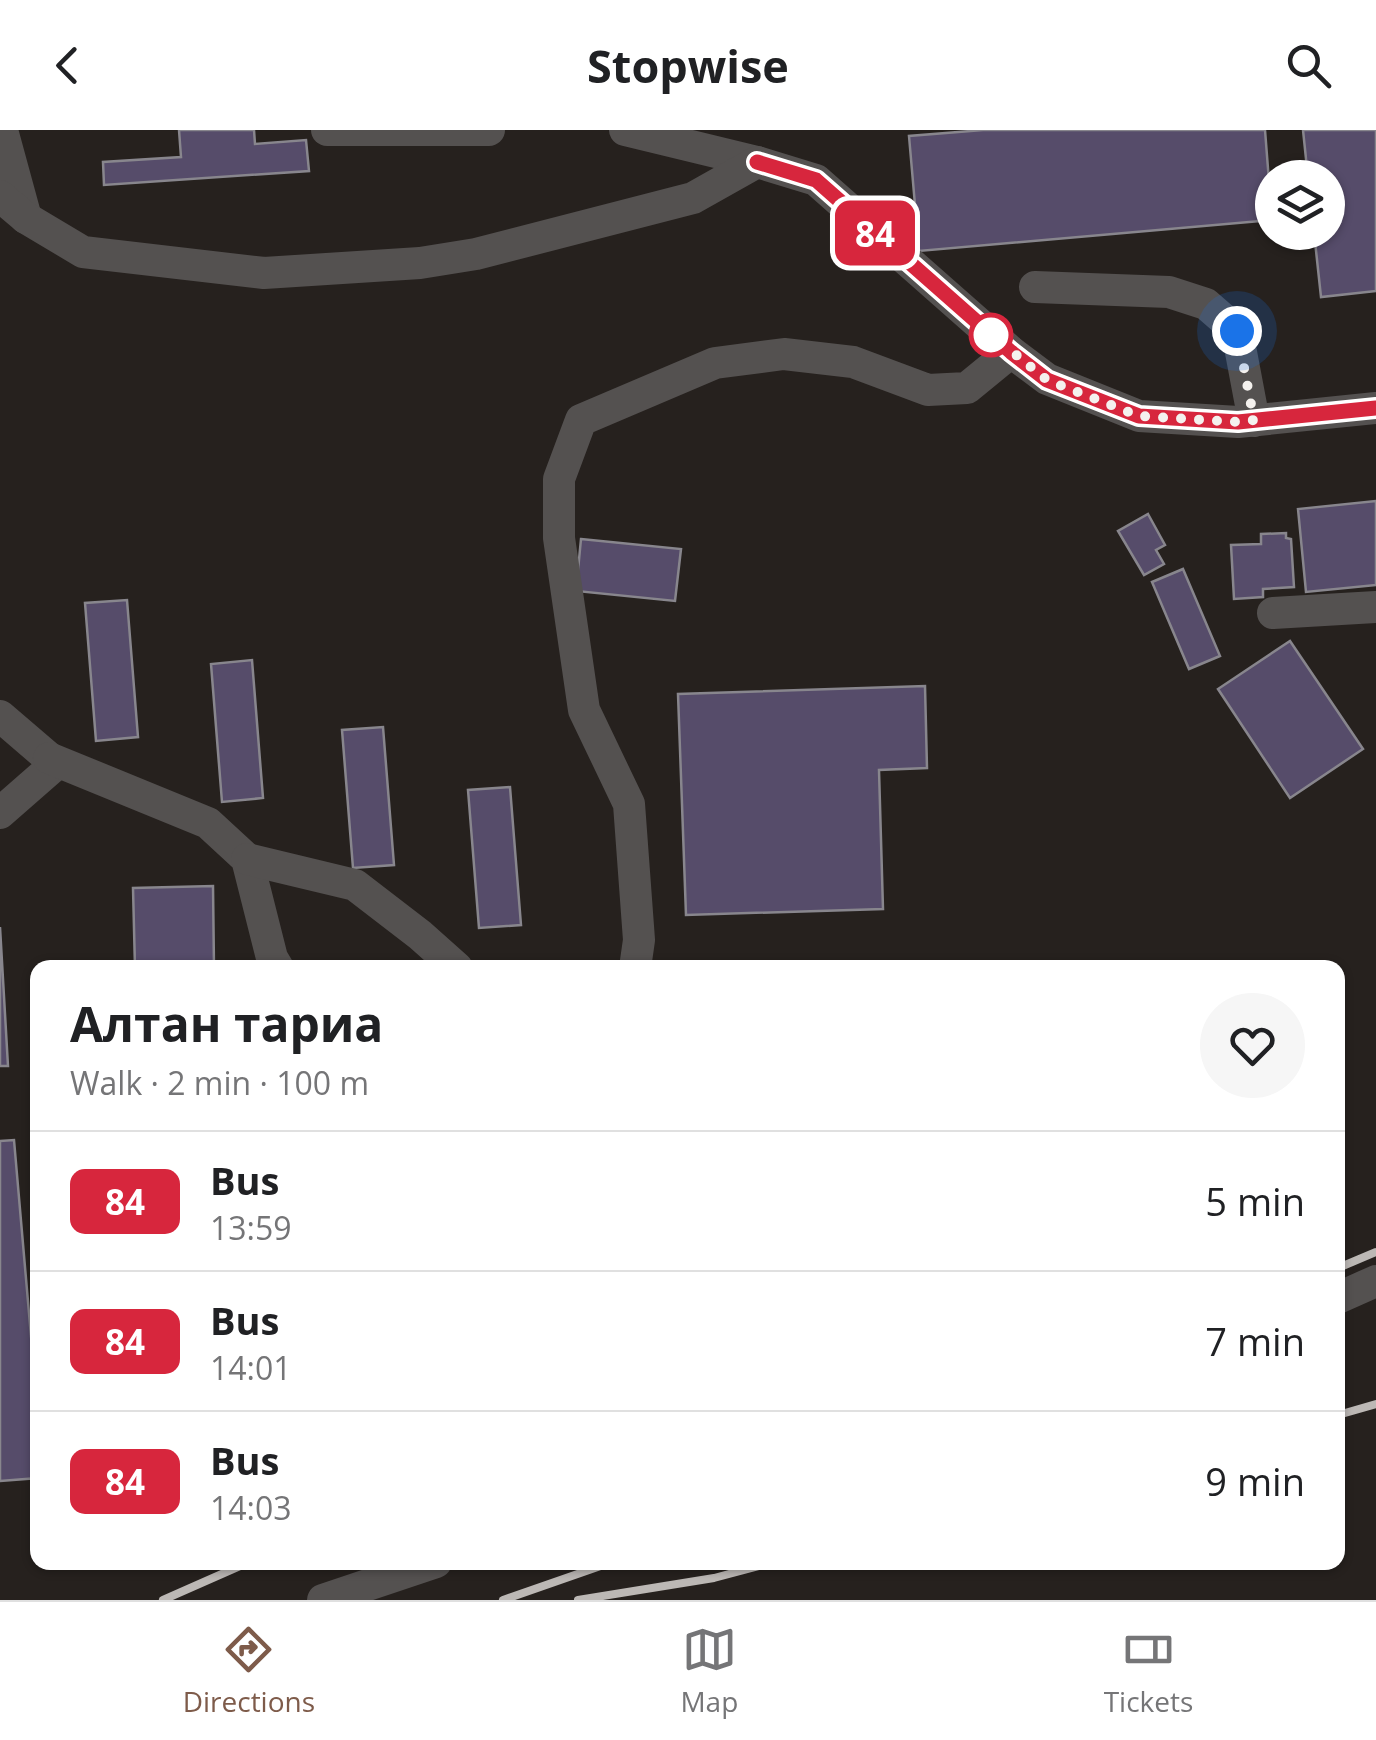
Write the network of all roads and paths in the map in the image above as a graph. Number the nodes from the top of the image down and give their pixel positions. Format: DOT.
graph roads {
  1 [pos="2,130"];
  2 [pos="327,130"];
  3 [pos="489,130"];
  4 [pos="624,130"];
  5 [pos="757,162"];
  6 [pos="0,196"];
  7 [pos="26,218"];
  8 [pos="1035,287"];
  9 [pos="1011,352"];
  10 [pos="1376,408"];
  11 [pos="1254,420"];
  12 [pos="1376,607"];
  13 [pos="1273,614"];
  14 [pos="0,716"];
  15 [pos="49,758"];
  16 [pos="0,814"];
  17 [pos="247,859"];
  18 [pos="273,960"];
  19 [pos="448,960"];
  20 [pos="635,960"];
  21 [pos="1376,1281"];
  22 [pos="1345,1295"];
  23 [pos="412,1570"];
  24 [pos="323,1600"];
  1 -- 7 [label="street"];
  2 -- 3 [label="street"];
  4 -- 5 [label="street"];
  5 -- 7 [label="street"];
  5 -- 9 [label="street"];
  6 -- 7 [label="street"];
  8 -- 11 [label="street"];
  9 -- 11 [label="street"];
  9 -- 20 [label="street"];
  10 -- 11 [label="street"];
  12 -- 13 [label="street"];
  14 -- 15 [label="street"];
  15 -- 16 [label="street"];
  15 -- 17 [label="street"];
  17 -- 18 [label="street"];
  17 -- 19 [label="street"];
  21 -- 22 [label="street"];
  23 -- 24 [label="street"];
}
